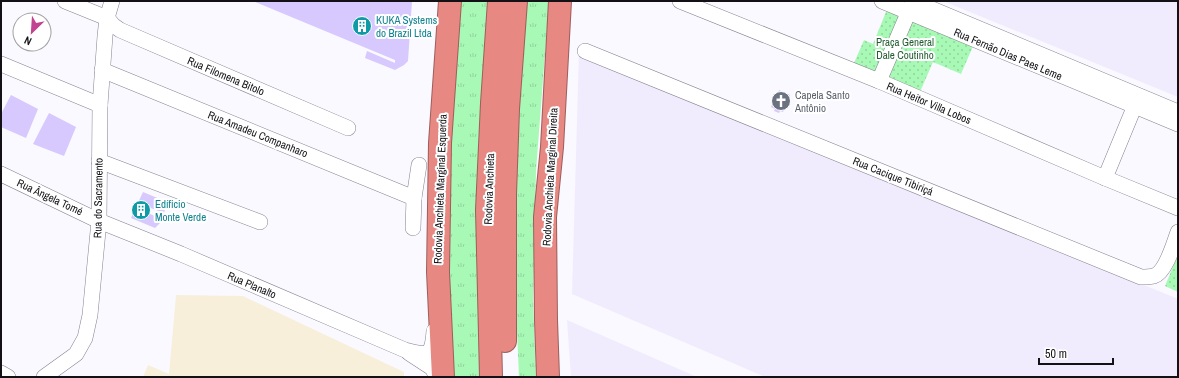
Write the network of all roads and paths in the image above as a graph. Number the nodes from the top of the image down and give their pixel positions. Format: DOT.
graph roads {
  1 [pos="65,1"];
  2 [pos="112,1"];
  3 [pos="450,1"];
  4 [pos="499,1"];
  5 [pos="516,1"];
  6 [pos="560,1"];
  7 [pos="680,1"];
  8 [pos="882,1"];
  9 [pos="912,5"];
  10 [pos="107,18"];
  11 [pos="586,52"];
  12 [pos="1,64"];
  13 [pos="102,70"];
  14 [pos="879,81"];
  15 [pos="1137,101"];
  16 [pos="100,105"];
  17 [pos="1178,112"];
  18 [pos="1178,124"];
  19 [pos="348,128"];
  20 [pos="99,161"];
  21 [pos="419,165"];
  22 [pos="1,174"];
  23 [pos="1105,178"];
  24 [pos="414,198"];
  25 [pos="1178,208"];
  26 [pos="99,221"];
  27 [pos="260,222"];
  28 [pos="413,228"];
  29 [pos="1178,232"];
  30 [pos="438,272"];
  31 [pos="404,350"];
  32 [pos="1,373"];
  33 [pos="8,377"];
  34 [pos="44,377"];
  35 [pos="436,377"];
  36 [pos="443,377"];
  37 [pos="491,377"];
  38 [pos="506,377"];
  39 [pos="548,377"];
  1 -- 10 [label="street, Rua Filomena Bitolo"];
  2 -- 10 [label="street, Rua do Sacramento"];
  3 -- 30 [label="highway, Rodovia Anchieta Marginal Esquerda"];
  4 -- 37 [label="highway, Rodovia Anchieta"];
  5 -- 38 [label="highway, Rodovia Anchieta"];
  6 -- 39 [label="highway, Rodovia Anchieta Marginal Direita"];
  7 -- 14 [label="street, Rua Heitor Villa Lobos"];
  8 -- 9 [label="street, Rua Fernão Dias Paes Leme"];
  9 -- 14 [label="street"];
  9 -- 15 [label="street, Rua Fernão Dias Paes Leme"];
  10 -- 13 [label="street, Rua do Sacramento"];
  10 -- 19 [label="street, Rua Filomena Bitolo"];
  11 -- 29 [label="street, Rua Cacique Tibiriçá"];
  12 -- 16 [label="street"];
  13 -- 16 [label="street, Rua do Sacramento"];
  13 -- 24 [label="street, Rua Amadeu Companharo"];
  14 -- 23 [label="street, Rua Heitor Villa Lobos"];
  15 -- 17 [label="street, Rua Fernão Dias Paes Leme"];
  15 -- 18 [label="street, Rua Fernão Dias Paes Leme"];
  15 -- 23 [label="street"];
  16 -- 20 [label="street, Rua do Sacramento"];
  20 -- 26 [label="street, Rua do Sacramento"];
  20 -- 27 [label="street"];
  21 -- 24 [label="street"];
  22 -- 26 [label="street, Rua Ângela Tomé"];
  23 -- 25 [label="street, Rua Heitor Villa Lobos"];
  24 -- 28 [label="street"];
  26 -- 31 [label="street, Rua Planalto"];
  26 -- 34 [label="street, Rua do Sacramento"];
  30 -- 31 [label="street, Rua Planalto"];
  30 -- 36 [label="highway, Rodovia Anchieta Marginal Esquerda"];
  31 -- 35 [label="street, Rua Planalto"];
  32 -- 33 [label="street"];
}
